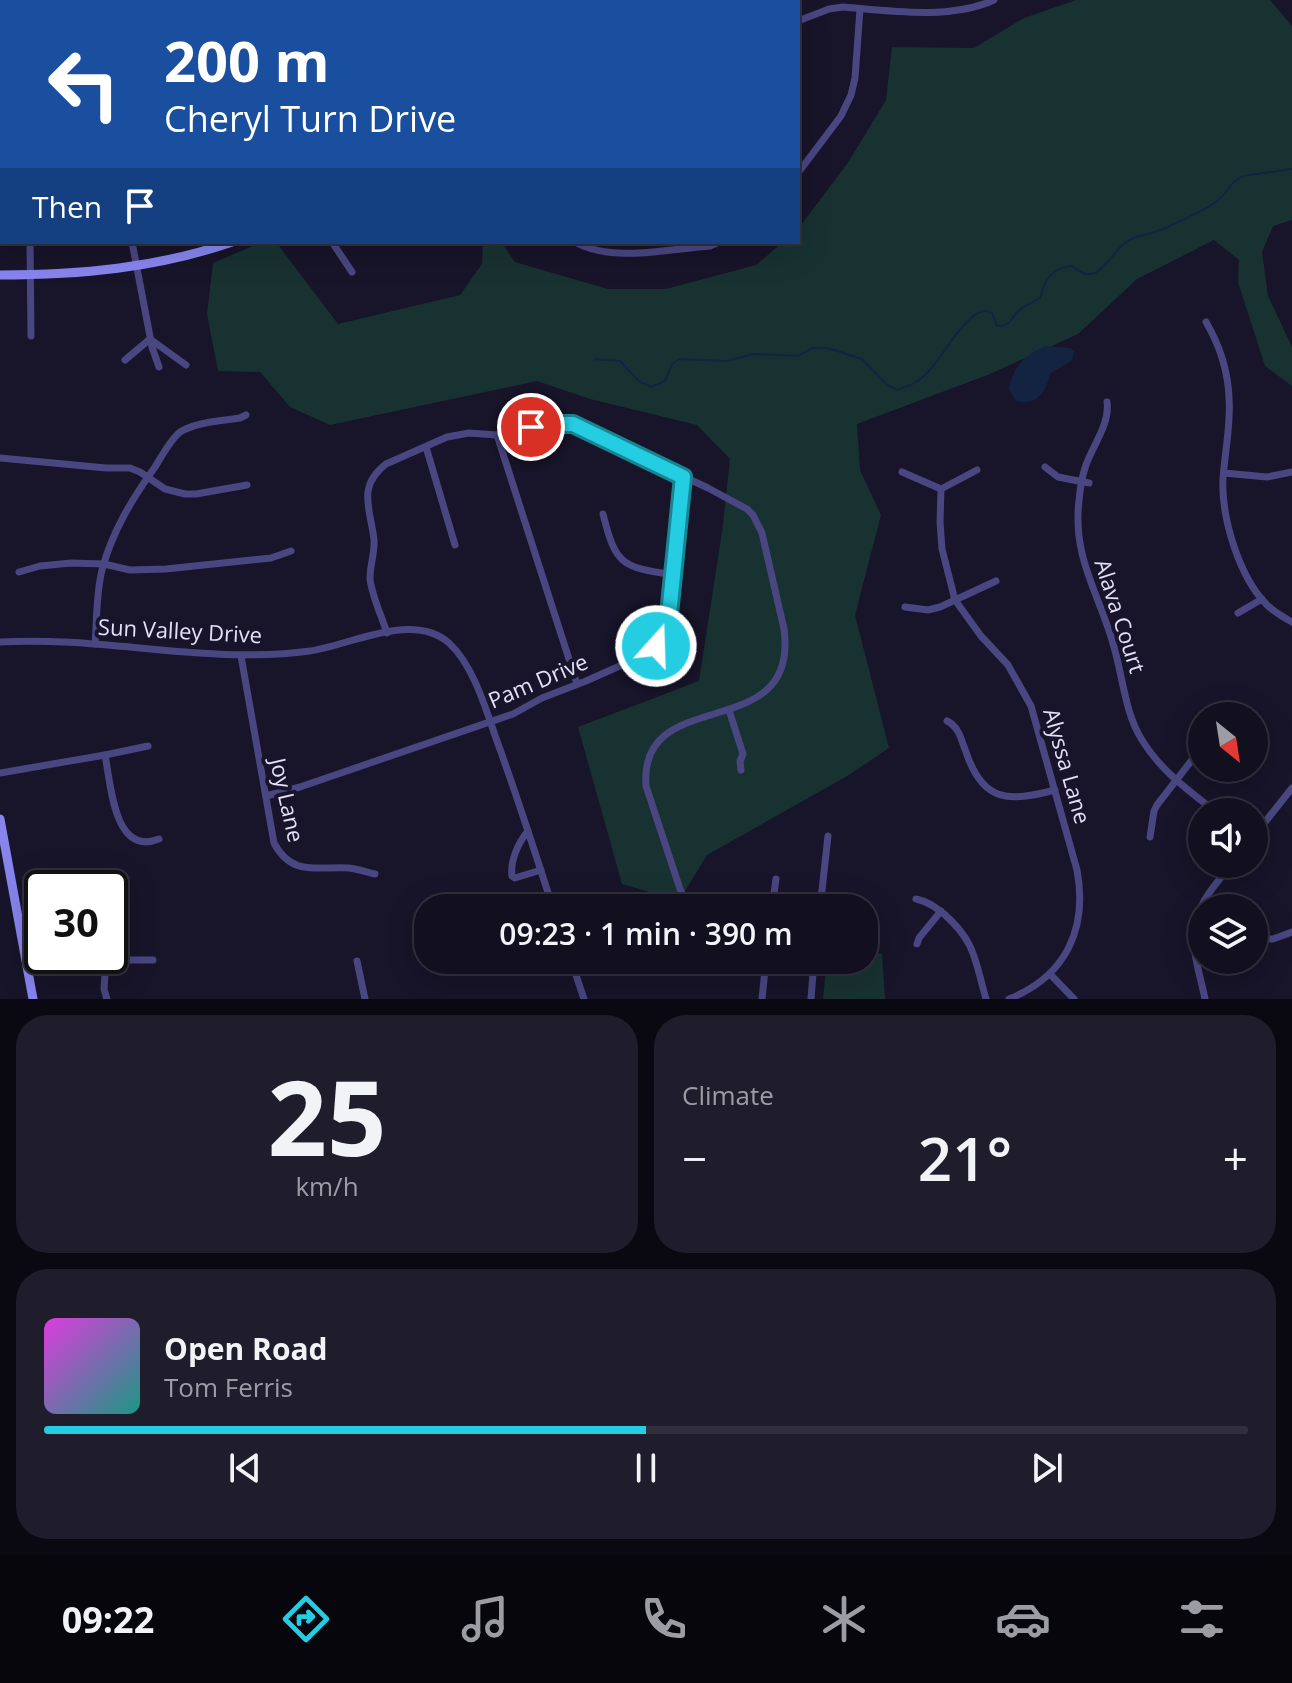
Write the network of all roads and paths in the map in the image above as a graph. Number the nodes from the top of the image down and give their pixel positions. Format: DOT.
graph roads {
  1 [pos="994,0"];
  2 [pos="860,9"];
  3 [pos="800,20"];
  4 [pos="800,170"];
  5 [pos="30,244"];
  6 [pos="132,244"];
  7 [pos="226,244"];
  8 [pos="333,244"];
  9 [pos="579,244"];
  10 [pos="714,244"];
  11 [pos="136,265"];
  12 [pos="352,272"];
  13 [pos="0,275"];
  14 [pos="30,275"];
  15 [pos="1206,322"];
  16 [pos="31,336"];
  17 [pos="150,339"];
  18 [pos="125,360"];
  19 [pos="186,365"];
  20 [pos="159,367"];
  21 [pos="1107,402"];
  22 [pos="246,415"];
  23 [pos="497,435"];
  24 [pos="426,447"];
  25 [pos="0,458"];
  26 [pos="1045,467"];
  27 [pos="977,470"];
  28 [pos="902,472"];
  29 [pos="1292,472"];
  30 [pos="1224,473"];
  31 [pos="683,477"];
  32 [pos="147,478"];
  33 [pos="1085,483"];
  34 [pos="247,485"];
  35 [pos="941,489"];
  36 [pos="603,514"];
  37 [pos="455,545"];
  38 [pos="291,551"];
  39 [pos="104,564"];
  40 [pos="19,572"];
  41 [pos="674,575"];
  42 [pos="996,581"];
  43 [pos="1262,599"];
  44 [pos="955,600"];
  45 [pos="905,607"];
  46 [pos="1238,613"];
  47 [pos="1292,622"];
  48 [pos="387,633"];
  49 [pos="0,642"];
  50 [pos="95,644"];
  51 [pos="241,656"];
  52 [pos="577,684"];
  53 [pos="729,710"];
  54 [pos="490,721"];
  55 [pos="947,721"];
  56 [pos="148,746"];
  57 [pos="105,755"];
  58 [pos="1188,764"];
  59 [pos="741,770"];
  60 [pos="0,773"];
  61 [pos="1175,780"];
  62 [pos="1292,788"];
  63 [pos="1055,790"];
  64 [pos="266,796"];
  65 [pos="1198,798"];
  66 [pos="1268,818"];
  67 [pos="0,819"];
  68 [pos="528,831"];
  69 [pos="828,836"];
  70 [pos="1150,837"];
  71 [pos="159,839"];
  72 [pos="541,870"];
  73 [pos="375,874"];
  74 [pos="1221,878"];
  75 [pos="776,879"];
  76 [pos="549,894"];
  77 [pos="682,894"];
  78 [pos="774,894"];
  79 [pos="822,894"];
  80 [pos="1209,894"];
  81 [pos="916,899"];
  82 [pos="941,911"];
  83 [pos="1292,932"];
  84 [pos="1268,939"];
  85 [pos="917,944"];
  86 [pos="24,951"];
  87 [pos="128,960"];
  88 [pos="153,960"];
  89 [pos="357,961"];
  90 [pos="28,974"];
  91 [pos="105,974"];
  92 [pos="576,974"];
  93 [pos="765,974"];
  94 [pos="813,974"];
  95 [pos="1050,974"];
  96 [pos="1200,974"];
  97 [pos="33,999"];
  98 [pos="107,999"];
  99 [pos="365,999"];
  100 [pos="584,999"];
  101 [pos="762,999"];
  102 [pos="811,999"];
  103 [pos="986,999"];
  104 [pos="1009,999"];
  105 [pos="1074,999"];
  106 [pos="1205,999"];
  1 -- 2 [label="street"];
  2 -- 3 [label="street"];
  2 -- 4 [label="street"];
  5 -- 14 [label="street"];
  6 -- 11 [label="street"];
  7 -- 11 [label="street"];
  8 -- 12 [label="street"];
  9 -- 10 [label="street"];
  11 -- 14 [label="street"];
  11 -- 17 [label="street"];
  13 -- 14 [label="street"];
  14 -- 16 [label="street"];
  15 -- 30 [label="street"];
  17 -- 18 [label="street"];
  17 -- 19 [label="street"];
  17 -- 20 [label="street"];
  21 -- 33 [label="street, Alava Court"];
  22 -- 32 [label="street"];
  23 -- 24 [label="street"];
  23 -- 31 [label="street"];
  23 -- 52 [label="street"];
  24 -- 37 [label="street"];
  24 -- 48 [label="street"];
  25 -- 32 [label="street"];
  26 -- 33 [label="street"];
  27 -- 35 [label="street"];
  28 -- 35 [label="street"];
  29 -- 30 [label="street"];
  30 -- 43 [label="street"];
  31 -- 41 [label="street, Pam Drive"];
  31 -- 53 [label="street"];
  32 -- 34 [label="street"];
  32 -- 39 [label="street"];
  33 -- 61 [label="street, Alava Court"];
  35 -- 44 [label="street, Alyssa Lane"];
  36 -- 41 [label="street"];
  38 -- 39 [label="street"];
  39 -- 40 [label="street"];
  39 -- 50 [label="street"];
  41 -- 52 [label="street, Pam Drive"];
  42 -- 44 [label="street"];
  43 -- 46 [label="street"];
  43 -- 47 [label="street"];
  44 -- 45 [label="street"];
  44 -- 63 [label="street, Alyssa Lane"];
  48 -- 51 [label="street, Sun Valley Drive"];
  48 -- 54 [label="street, Sun Valley Drive"];
  49 -- 50 [label="street, Sun Valley Drive"];
  50 -- 51 [label="street, Sun Valley Drive"];
  51 -- 64 [label="street, Joy Lane"];
  52 -- 54 [label="street, Pam Drive"];
  53 -- 59 [label="street"];
  53 -- 77 [label="street"];
  54 -- 64 [label="street, Pam Drive"];
  54 -- 68 [label="street, Sun Valley Drive"];
  55 -- 63 [label="street"];
  56 -- 57 [label="street"];
  57 -- 60 [label="street"];
  57 -- 71 [label="street"];
  58 -- 61 [label="street"];
  61 -- 65 [label="street, Alava Court"];
  61 -- 70 [label="street"];
  62 -- 66 [label="street"];
  63 -- 95 [label="street, Alyssa Lane"];
  64 -- 73 [label="street, Joy Lane"];
  67 -- 86 [label="street"];
  68 -- 72 [label="street, Sun Valley Drive"];
  68 -- 72 [label="street"];
  69 -- 79 [label="street"];
  72 -- 76 [label="street, Sun Valley Drive"];
  74 -- 80 [label="street"];
  75 -- 78 [label="street"];
  81 -- 82 [label="street"];
  82 -- 85 [label="street"];
  82 -- 103 [label="street"];
  83 -- 84 [label="street"];
  87 -- 88 [label="street"];
  89 -- 99 [label="street"];
  90 -- 97 [label="street"];
  91 -- 98 [label="street"];
  92 -- 100 [label="street"];
  93 -- 101 [label="street"];
  94 -- 102 [label="street"];
  95 -- 104 [label="street, Alyssa Lane"];
  95 -- 105 [label="street"];
  96 -- 106 [label="street"];
}
